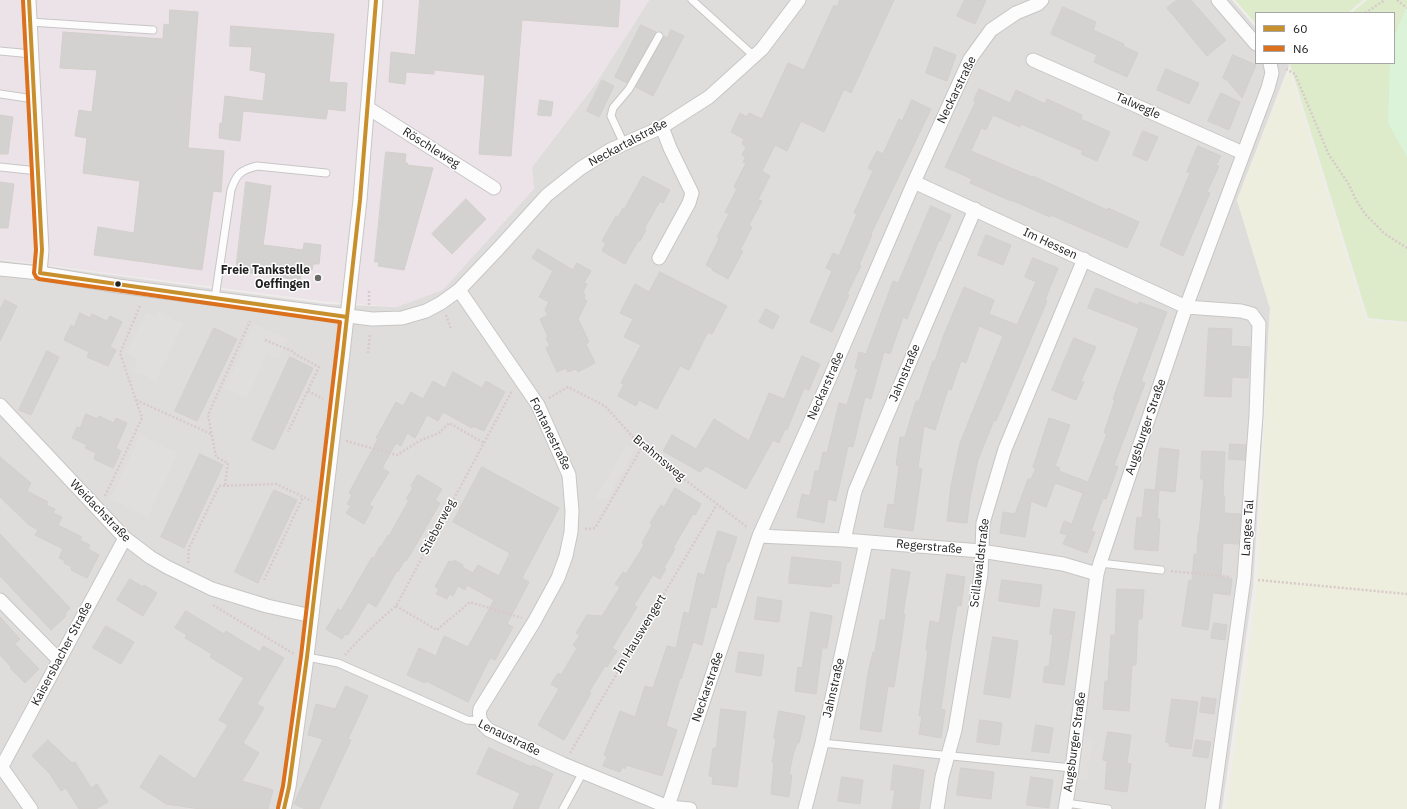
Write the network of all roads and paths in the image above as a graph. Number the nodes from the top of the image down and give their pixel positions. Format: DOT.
graph roads {
  1 [pos="29,0"];
  2 [pos="376,0"];
  3 [pos="692,0"];
  4 [pos="800,0"];
  5 [pos="1042,0"];
  6 [pos="1218,0"];
  7 [pos="1385,0"];
  8 [pos="1397,0"];
  9 [pos="1407,8"];
  10 [pos="1367,12"];
  11 [pos="30,22"];
  12 [pos="153,30"];
  13 [pos="659,36"];
  14 [pos="1255,43"];
  15 [pos="0,51"];
  16 [pos="32,54"];
  17 [pos="754,56"];
  18 [pos="1032,60"];
  19 [pos="1271,68"];
  20 [pos="0,94"];
  21 [pos="34,99"];
  22 [pos="368,108"];
  23 [pos="662,127"];
  24 [pos="624,144"];
  25 [pos="1243,153"];
  26 [pos="0,167"];
  27 [pos="38,171"];
  28 [pos="326,173"];
  29 [pos="914,182"];
  30 [pos="494,188"];
  31 [pos="975,209"];
  32 [pos="1407,248"];
  33 [pos="659,258"];
  34 [pos="1084,259"];
  35 [pos="0,269"];
  36 [pos="40,273"];
  37 [pos="459,290"];
  38 [pos="215,298"];
  39 [pos="140,306"];
  40 [pos="1186,307"];
  41 [pos="347,317"];
  42 [pos="250,321"];
  43 [pos="266,340"];
  44 [pos="520,378"];
  45 [pos="136,400"];
  46 [pos="0,405"];
  47 [pos="538,405"];
  48 [pos="288,432"];
  49 [pos="212,434"];
  50 [pos="333,437"];
  51 [pos="484,443"];
  52 [pos="642,447"];
  53 [pos="225,486"];
  54 [pos="303,497"];
  55 [pos="717,504"];
  56 [pos="324,507"];
  57 [pos="98,510"];
  58 [pos="571,532"];
  59 [pos="759,536"];
  60 [pos="125,538"];
  61 [pos="844,540"];
  62 [pos="866,542"];
  63 [pos="981,551"];
  64 [pos="1099,568"];
  65 [pos="1161,570"];
  66 [pos="187,577"];
  67 [pos="1244,578"];
  68 [pos="264,580"];
  69 [pos="1407,594"];
  70 [pos="0,600"];
  71 [pos="209,603"];
  72 [pos="396,606"];
  73 [pos="312,616"];
  74 [pos="534,622"];
  75 [pos="307,657"];
  76 [pos="59,660"];
  77 [pos="338,663"];
  78 [pos="480,721"];
  79 [pos="822,742"];
  80 [pos="948,756"];
  81 [pos="563,764"];
  82 [pos="1,767"];
  83 [pos="1072,768"];
  84 [pos="583,772"];
  85 [pos="1066,806"];
  86 [pos="667,808"];
  87 [pos="31,809"];
  88 [pos="284,809"];
  89 [pos="563,809"];
  90 [pos="690,809"];
  91 [pos="805,809"];
  92 [pos="937,809"];
  93 [pos="1108,809"];
  94 [pos="1212,809"];
  1 -- 11 [label="street"];
  2 -- 22 [label="street"];
  3 -- 17 [label="lane"];
  4 -- 17 [label="street, Neckartalstraße"];
  5 -- 29 [label="street, Neckarstraße"];
  6 -- 14 [label="street"];
  7 -- 10 [label="path"];
  8 -- 9 [label="path"];
  11 -- 12 [label="lane"];
  11 -- 16 [label="street"];
  13 -- 24 [label="lane"];
  15 -- 16 [label="lane"];
  16 -- 21 [label="street"];
  17 -- 23 [label="street, Neckartalstraße"];
  18 -- 25 [label="street, Talwegle"];
  19 -- 25 [label="street, Augsburger Straße"];
  19 -- 32 [label="path"];
  20 -- 21 [label="lane"];
  21 -- 27 [label="street"];
  22 -- 30 [label="street, Röschleweg"];
  22 -- 41 [label="street"];
  23 -- 24 [label="street, Neckartalstraße"];
  23 -- 33 [label="street"];
  24 -- 37 [label="street, Neckartalstraße"];
  25 -- 40 [label="street, Augsburger Straße"];
  26 -- 27 [label="lane"];
  27 -- 36 [label="street"];
  28 -- 38 [label="lane"];
  29 -- 31 [label="street, Im Hessen"];
  29 -- 59 [label="street, Neckarstraße"];
  31 -- 34 [label="street, Im Hessen"];
  31 -- 61 [label="street, Jahnstraße"];
  34 -- 40 [label="street, Im Hessen"];
  34 -- 63 [label="street, Scillawaldstraße"];
  35 -- 36 [label="street, Neckartalstraße"];
  36 -- 38 [label="street, Neckartalstraße"];
  37 -- 41 [label="street, Neckartalstraße"];
  37 -- 44 [label="street, Fontanestraße"];
  38 -- 41 [label="street, Neckartalstraße"];
  39 -- 45 [label="path"];
  40 -- 64 [label="street, Augsburger Straße"];
  40 -- 67 [label="street, Langes Tal"];
  41 -- 50 [label="street"];
  42 -- 49 [label="path"];
  43 -- 48 [label="path"];
  44 -- 47 [label="street, Fontanestraße"];
  44 -- 51 [label="path, Stieberweg"];
  45 -- 49 [label="path"];
  45 -- 57 [label="path"];
  46 -- 57 [label="street, Weidachstraße"];
  47 -- 52 [label="path, Brahmsweg"];
  47 -- 58 [label="street, Fontanestraße"];
  49 -- 53 [label="path"];
  50 -- 51 [label="path"];
  50 -- 56 [label="street"];
  51 -- 72 [label="path, Stieberweg"];
  52 -- 55 [label="path, Brahmsweg"];
  52 -- 58 [label="path"];
  53 -- 54 [label="path"];
  53 -- 66 [label="path"];
  54 -- 56 [label="path"];
  54 -- 68 [label="path"];
  55 -- 59 [label="path, Brahmsweg"];
  55 -- 81 [label="path, Im Hauswengert"];
  56 -- 73 [label="street"];
  57 -- 60 [label="street, Weidachstraße"];
  58 -- 74 [label="street, Fontanestraße"];
  59 -- 61 [label="street, Regerstraße"];
  59 -- 86 [label="street, Neckarstraße"];
  60 -- 66 [label="street, Weidachstraße"];
  60 -- 76 [label="street, Kaisersbacher Straße"];
  61 -- 62 [label="street, Regerstraße"];
  62 -- 63 [label="street, Regerstraße"];
  62 -- 79 [label="street, Jahnstraße"];
  63 -- 64 [label="street, Regerstraße"];
  63 -- 80 [label="street, Scillawaldstraße"];
  64 -- 65 [label="lane"];
  64 -- 83 [label="street, Augsburger Straße"];
  65 -- 67 [label="path"];
  66 -- 73 [label="street, Weidachstraße"];
  67 -- 69 [label="path"];
  67 -- 94 [label="street, Langes Tal"];
  70 -- 76 [label="street"];
  71 -- 75 [label="path"];
  72 -- 74 [label="path"];
  72 -- 77 [label="path, Stieberweg"];
  73 -- 75 [label="street"];
  74 -- 78 [label="street, Fontanestraße"];
  75 -- 77 [label="lane, Lenaustraße"];
  75 -- 88 [label="street"];
  76 -- 82 [label="street, Kaisersbacher Straße"];
  77 -- 78 [label="lane, Lenaustraße"];
  78 -- 81 [label="street, Lenaustraße"];
  79 -- 80 [label="lane"];
  79 -- 91 [label="street, Jahnstraße"];
  80 -- 83 [label="lane"];
  80 -- 92 [label="street, Scillawaldstraße"];
  81 -- 84 [label="street, Lenaustraße"];
  82 -- 87 [label="street"];
  83 -- 85 [label="street, Augsburger Straße"];
  84 -- 86 [label="street, Lenaustraße"];
  84 -- 89 [label="lane"];
  85 -- 93 [label="lane, Augsburger Straße"];
  86 -- 90 [label="street, Lenaustraße"];
}
